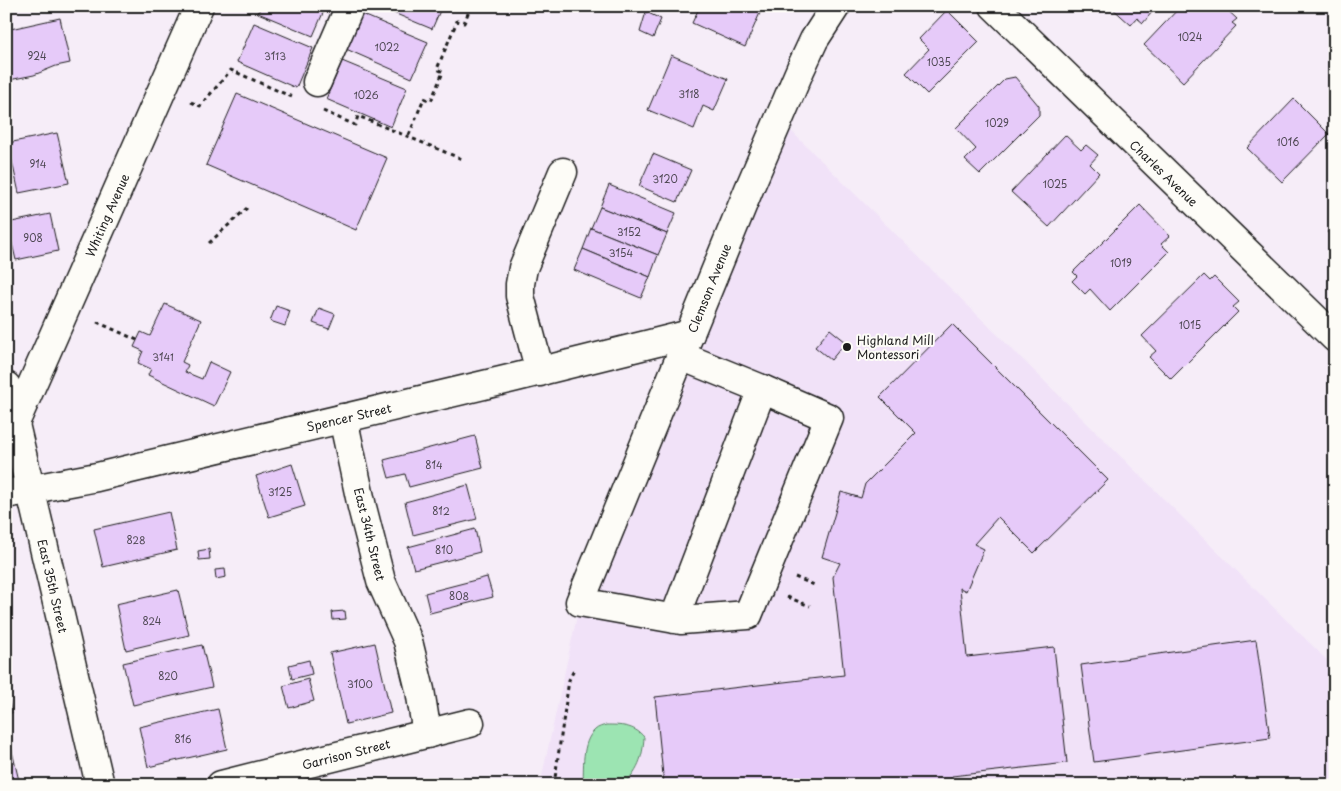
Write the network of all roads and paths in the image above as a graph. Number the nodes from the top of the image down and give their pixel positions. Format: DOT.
graph roads {
  1 [pos="199,6"];
  2 [pos="350,6"];
  3 [pos="471,6"];
  4 [pos="836,6"];
  5 [pos="994,6"];
  6 [pos="311,97"];
  7 [pos="191,102"];
  8 [pos="409,135"];
  9 [pos="462,159"];
  10 [pos="563,172"];
  11 [pos="247,208"];
  12 [pos="209,243"];
  13 [pos="97,322"];
  14 [pos="1335,338"];
  15 [pos="137,340"];
  16 [pos="686,345"];
  17 [pos="540,372"];
  18 [pos="6,386"];
  19 [pos="762,390"];
  20 [pos="343,418"];
  21 [pos="15,423"];
  22 [pos="18,492"];
  23 [pos="674,619"];
  24 [pos="574,670"];
  25 [pos="470,723"];
  26 [pos="426,734"];
  27 [pos="100,785"];
  28 [pos="221,785"];
  29 [pos="554,785"];
  1 -- 21 [label="street, Whiting Avenue"];
  2 -- 6 [label="street"];
  3 -- 8 [label="path"];
  4 -- 16 [label="street, Clemson Avenue"];
  5 -- 14 [label="street, Charles Avenue"];
  6 -- 7 [label="path"];
  6 -- 8 [label="path"];
  8 -- 9 [label="path"];
  10 -- 17 [label="street"];
  11 -- 12 [label="path"];
  13 -- 15 [label="path"];
  16 -- 17 [label="street, Spencer Street"];
  16 -- 19 [label="street"];
  16 -- 23 [label="street, Clemson Avenue"];
  17 -- 20 [label="street, Spencer Street"];
  18 -- 21 [label="street, East 35th Street"];
  19 -- 23 [label="street"];
  19 -- 23 [label="street"];
  20 -- 22 [label="street, Spencer Street"];
  20 -- 26 [label="street, East 34th Street"];
  21 -- 22 [label="street, East 35th Street"];
  22 -- 27 [label="street, East 35th Street"];
  24 -- 29 [label="path"];
  25 -- 26 [label="street, Garrison Street"];
  26 -- 28 [label="street, Garrison Street"];
}
